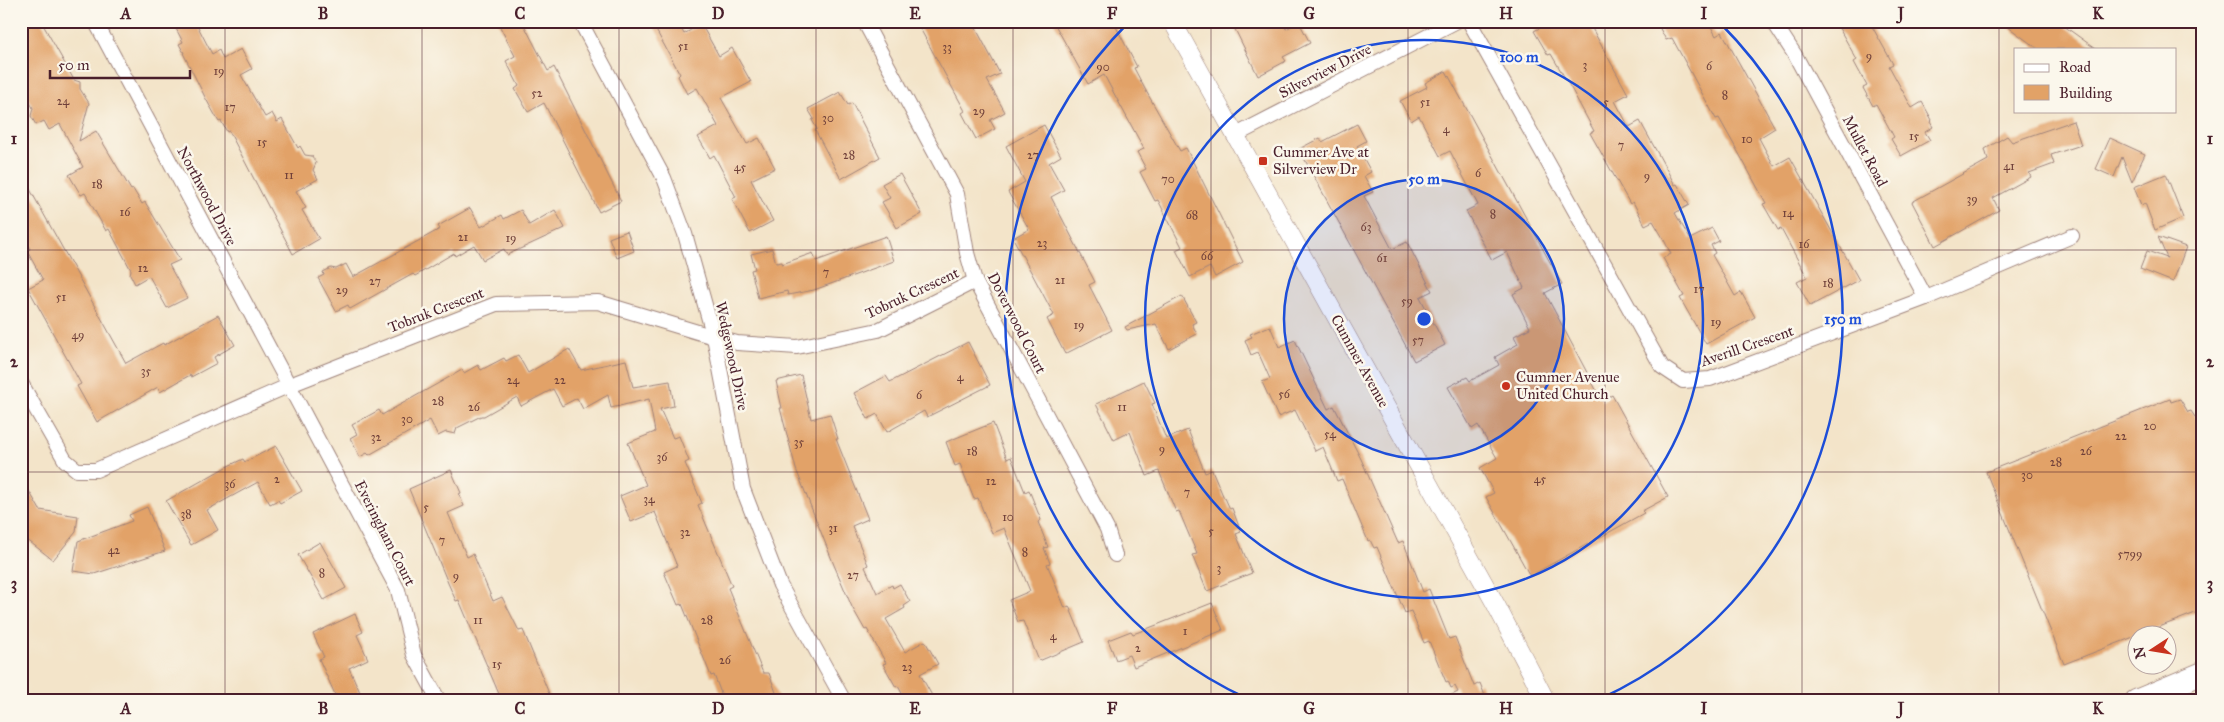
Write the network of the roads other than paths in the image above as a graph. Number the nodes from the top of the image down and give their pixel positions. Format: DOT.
graph roads {
  1 [pos="95,21"];
  2 [pos="580,21"];
  3 [pos="864,21"];
  4 [pos="1172,21"];
  5 [pos="1457,21"];
  6 [pos="1469,21"];
  7 [pos="1773,21"];
  8 [pos="1234,136"];
  9 [pos="2072,236"];
  10 [pos="975,281"];
  11 [pos="1926,298"];
  12 [pos="714,338"];
  13 [pos="21,383"];
  14 [pos="290,385"];
  15 [pos="1115,556"];
  16 [pos="2203,673"];
  17 [pos="439,701"];
  18 [pos="844,701"];
  19 [pos="1546,701"];
  20 [pos="2136,701"];
  1 -- 14 [label="street, Northwood Drive"];
  2 -- 12 [label="street, Wedgewood Drive"];
  3 -- 10 [label="street, Doverwood Court"];
  4 -- 8 [label="street, Cummer Avenue"];
  5 -- 8 [label="street, Silverview Drive"];
  6 -- 11 [label="street, Averill Crescent"];
  7 -- 11 [label="street, Mullet Road"];
  8 -- 19 [label="street, Cummer Avenue"];
  9 -- 11 [label="street, Averill Crescent"];
  10 -- 12 [label="street, Tobruk Crescent"];
  10 -- 15 [label="street, Doverwood Court"];
  12 -- 14 [label="street, Tobruk Crescent"];
  12 -- 18 [label="street, Wedgewood Drive"];
  13 -- 14 [label="street, Tobruk Crescent"];
  14 -- 17 [label="street, Everingham Court"];
  16 -- 20 [label="main road"];
}
